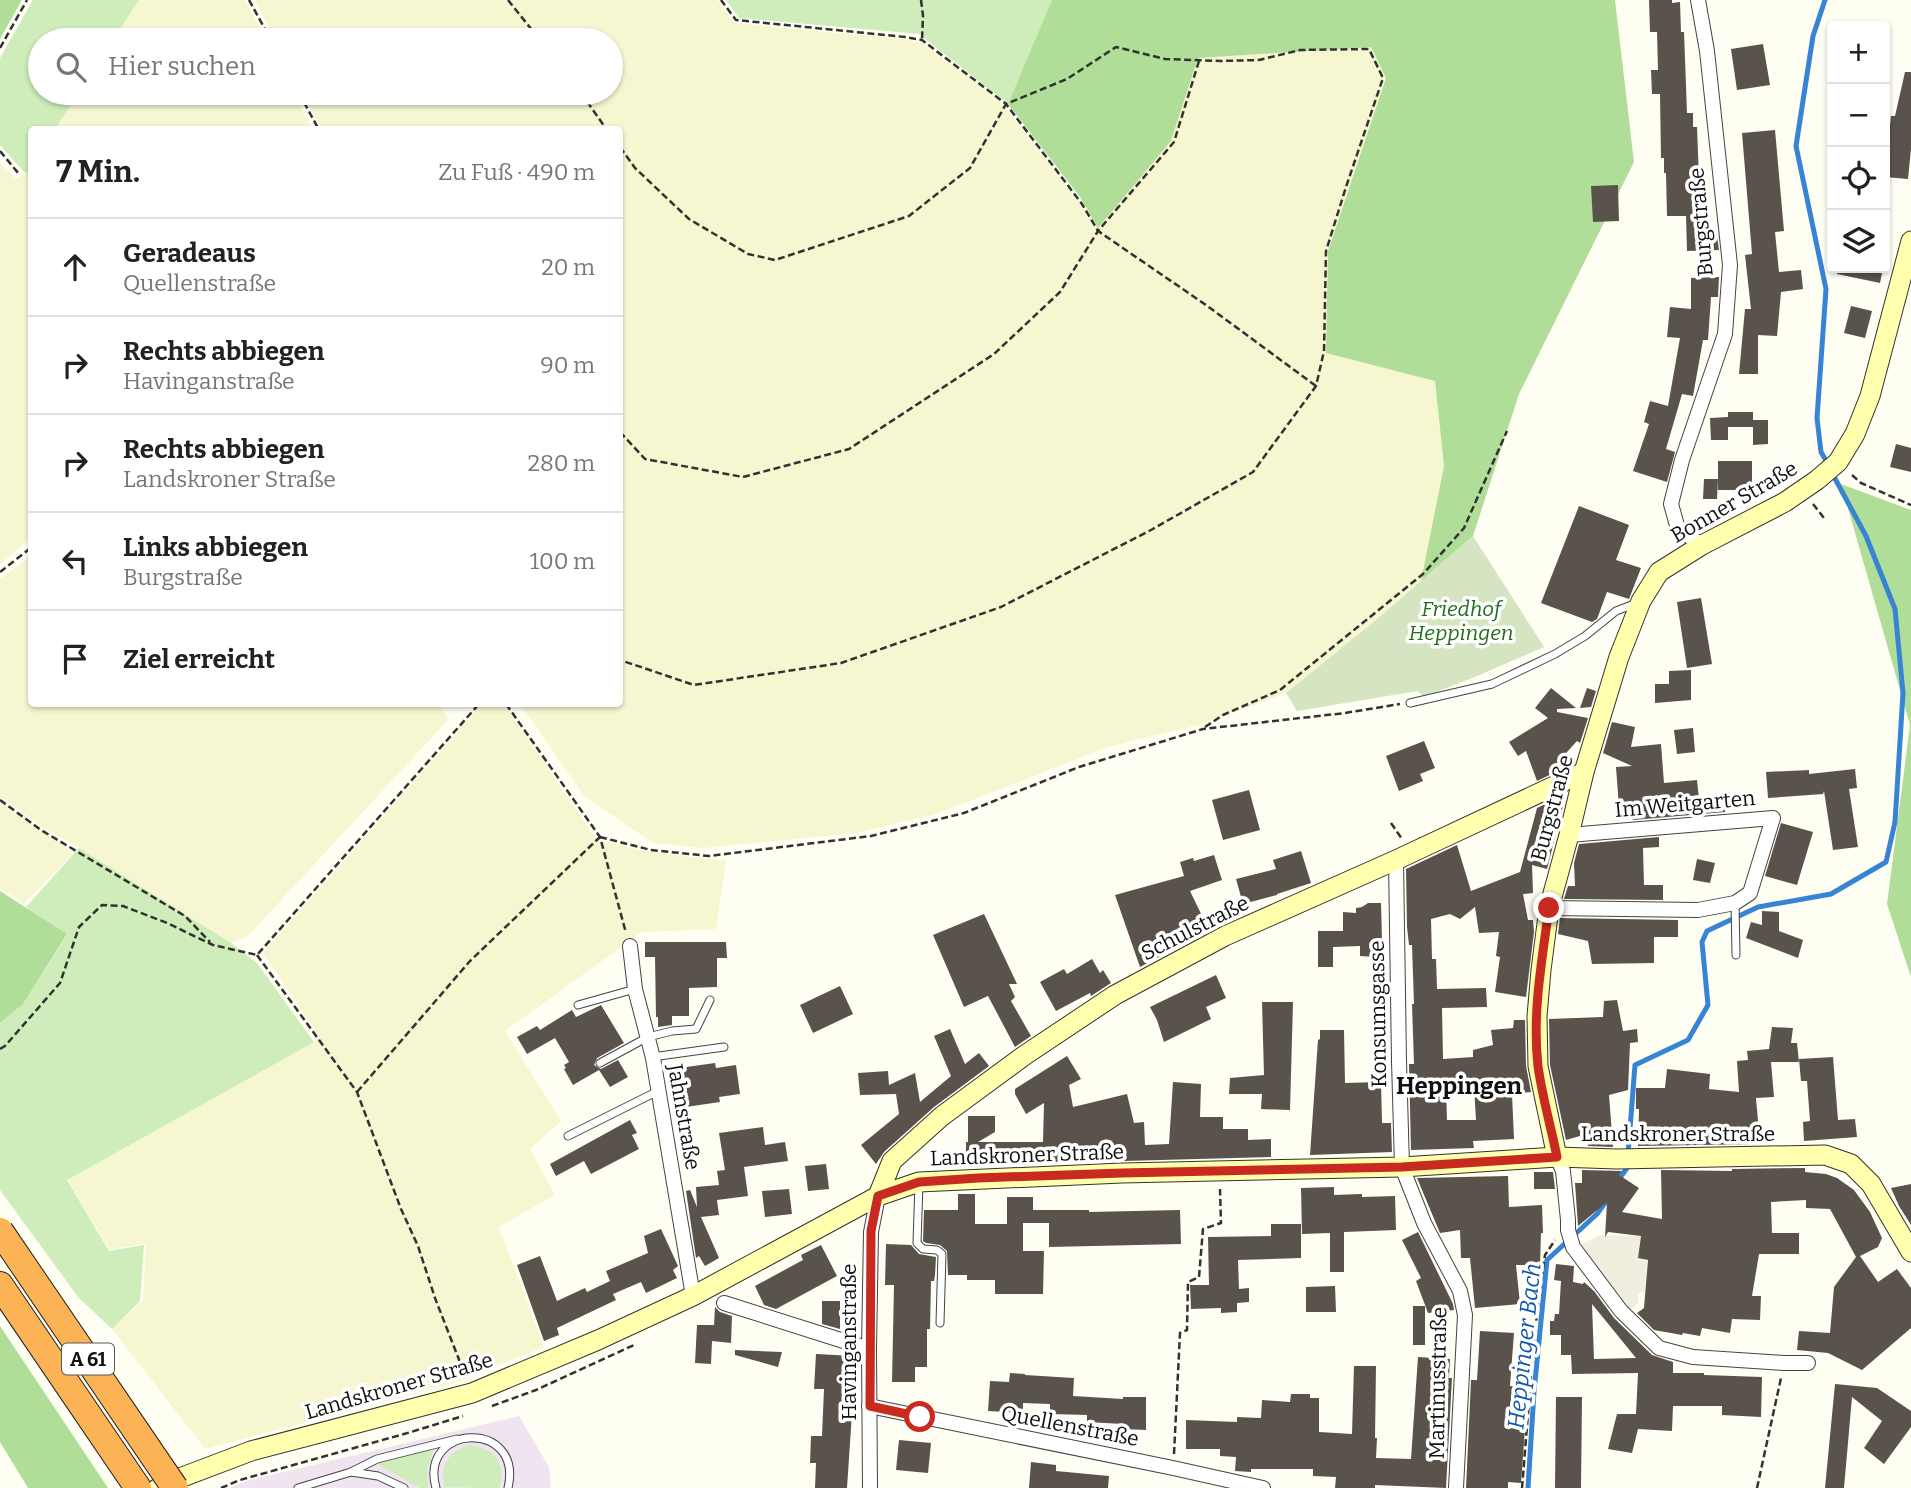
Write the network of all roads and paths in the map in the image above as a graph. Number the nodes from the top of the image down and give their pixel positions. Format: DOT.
graph roads {
  1 [pos="27,0"];
  2 [pos="249,0"];
  3 [pos="508,0"];
  4 [pos="721,0"];
  5 [pos="921,0"];
  6 [pos="1698,0"];
  7 [pos="264,28"];
  8 [pos="530,28"];
  9 [pos="922,40"];
  10 [pos="0,48"];
  11 [pos="1199,61"];
  12 [pos="1006,104"];
  13 [pos="305,105"];
  14 [pos="589,105"];
  15 [pos="317,126"];
  16 [pos="604,126"];
  17 [pos="0,151"];
  18 [pos="623,151"];
  19 [pos="19,174"];
  20 [pos="1098,231"];
  21 [pos="1911,241"];
  22 [pos="1316,386"];
  23 [pos="1507,431"];
  24 [pos="623,435"];
  25 [pos="1836,463"];
  26 [pos="1911,505"];
  27 [pos="1702,545"];
  28 [pos="28,550"];
  29 [pos="0,572"];
  30 [pos="1641,601"];
  31 [pos="623,661"];
  32 [pos="1410,703"];
  33 [pos="476,707"];
  34 [pos="508,707"];
  35 [pos="1203,729"];
  36 [pos="1584,772"];
  37 [pos="0,800"];
  38 [pos="1391,823"];
  39 [pos="1569,835"];
  40 [pos="600,837"];
  41 [pos="1404,842"];
  42 [pos="1396,860"];
  43 [pos="1735,903"];
  44 [pos="1549,908"];
  45 [pos="212,944"];
  46 [pos="630,946"];
  47 [pos="257,955"];
  48 [pos="1736,955"];
  49 [pos="635,989"];
  50 [pos="710,999"];
  51 [pos="578,1005"];
  52 [pos="648,1037"];
  53 [pos="724,1047"];
  54 [pos="0,1049"];
  55 [pos="652,1057"];
  56 [pos="600,1063"];
  57 [pos="658,1091"];
  58 [pos="357,1092"];
  59 [pos="568,1136"];
  60 [pos="1557,1157"];
  61 [pos="1402,1167"];
  62 [pos="1220,1172"];
  63 [pos="919,1182"];
  64 [pos="878,1196"];
  65 [pos="1568,1225"];
  66 [pos="0,1231"];
  67 [pos="1911,1252"];
  68 [pos="0,1285"];
  69 [pos="693,1296"];
  70 [pos="724,1303"];
  71 [pos="940,1323"];
  72 [pos="869,1349"];
  73 [pos="1784,1363"];
  74 [pos="1808,1363"];
  75 [pos="472,1393"];
  76 [pos="870,1406"];
  77 [pos="457,1439"];
  78 [pos="1173,1468"];
  79 [pos="351,1472"];
  80 [pos="138,1488"];
  81 [pos="158,1488"];
  82 [pos="175,1488"];
  83 [pos="298,1488"];
  84 [pos="404,1488"];
  85 [pos="436,1488"];
  86 [pos="508,1488"];
  87 [pos="870,1488"];
  88 [pos="1263,1488"];
  89 [pos="1456,1488"];
  90 [pos="1522,1488"];
  91 [pos="1757,1488"];
  1 -- 10 [label="path"];
  2 -- 7 [label="path"];
  3 -- 8 [label="path"];
  4 -- 9 [label="path"];
  5 -- 9 [label="path"];
  6 -- 27 [label="street, Burgstraße"];
  9 -- 12 [label="path"];
  11 -- 12 [label="path"];
  11 -- 20 [label="path"];
  11 -- 22 [label="path"];
  12 -- 18 [label="path"];
  12 -- 20 [label="path"];
  13 -- 15 [label="path"];
  14 -- 16 [label="path"];
  17 -- 19 [label="path"];
  20 -- 22 [label="path"];
  20 -- 24 [label="path"];
  21 -- 25 [label="main road, Bonner Straße"];
  22 -- 31 [label="path"];
  23 -- 35 [label="path"];
  25 -- 26 [label="path"];
  25 -- 27 [label="main road, Bonner Straße"];
  27 -- 30 [label="main road, Bonner Straße"];
  28 -- 29 [label="path"];
  30 -- 32 [label="lane"];
  30 -- 36 [label="main road, Burgstraße"];
  32 -- 35 [label="path"];
  33 -- 47 [label="path"];
  34 -- 40 [label="path"];
  35 -- 40 [label="path"];
  36 -- 39 [label="main road, Burgstraße"];
  36 -- 42 [label="main road, Schulstraße"];
  37 -- 45 [label="path"];
  38 -- 41 [label="path"];
  39 -- 43 [label="street, Im Weitgarten"];
  39 -- 44 [label="main road, Burgstraße"];
  40 -- 46 [label="path"];
  40 -- 58 [label="path"];
  42 -- 61 [label="street, Konsumsgasse"];
  42 -- 64 [label="main road, Schulstraße"];
  43 -- 44 [label="street"];
  43 -- 48 [label="lane"];
  44 -- 60 [label="main road, Burgstraße"];
  45 -- 47 [label="path"];
  45 -- 54 [label="path"];
  46 -- 49 [label="street, Jahnstraße"];
  47 -- 58 [label="path"];
  49 -- 51 [label="lane"];
  49 -- 52 [label="street, Jahnstraße"];
  50 -- 52 [label="lane"];
  52 -- 55 [label="street, Jahnstraße"];
  52 -- 56 [label="lane"];
  53 -- 55 [label="lane"];
  55 -- 57 [label="street, Jahnstraße"];
  57 -- 59 [label="lane"];
  57 -- 69 [label="street, Jahnstraße"];
  58 -- 75 [label="path"];
  60 -- 61 [label="main road, Landskroner Straße"];
  60 -- 65 [label="street"];
  60 -- 67 [label="main road, Landskroner Straße"];
  61 -- 62 [label="main road, Landskroner Straße"];
  61 -- 89 [label="street, Martinusstraße"];
  62 -- 63 [label="main road, Landskroner Straße"];
  62 -- 78 [label="path"];
  63 -- 64 [label="main road, Landskroner Straße"];
  63 -- 71 [label="lane"];
  64 -- 69 [label="main road, Landskroner Straße"];
  64 -- 72 [label="street, Havinganstraße"];
  65 -- 73 [label="street"];
  65 -- 90 [label="path"];
  66 -- 82 [label="highway, A 61, bridge"];
  68 -- 80 [label="highway, A 61"];
  69 -- 75 [label="main road, Landskroner Straße"];
  70 -- 72 [label="street"];
  72 -- 76 [label="street, Havinganstraße"];
  73 -- 74 [label="street"];
  73 -- 91 [label="path"];
  75 -- 81 [label="main road, Landskroner Straße"];
  76 -- 78 [label="street, Quellenstraße"];
  76 -- 87 [label="street, Havinganstraße"];
  77 -- 79 [label="lane"];
  77 -- 85 [label="lane"];
  77 -- 86 [label="lane"];
  78 -- 88 [label="street, Quellenstraße"];
  79 -- 83 [label="lane"];
  79 -- 84 [label="lane"];
}
